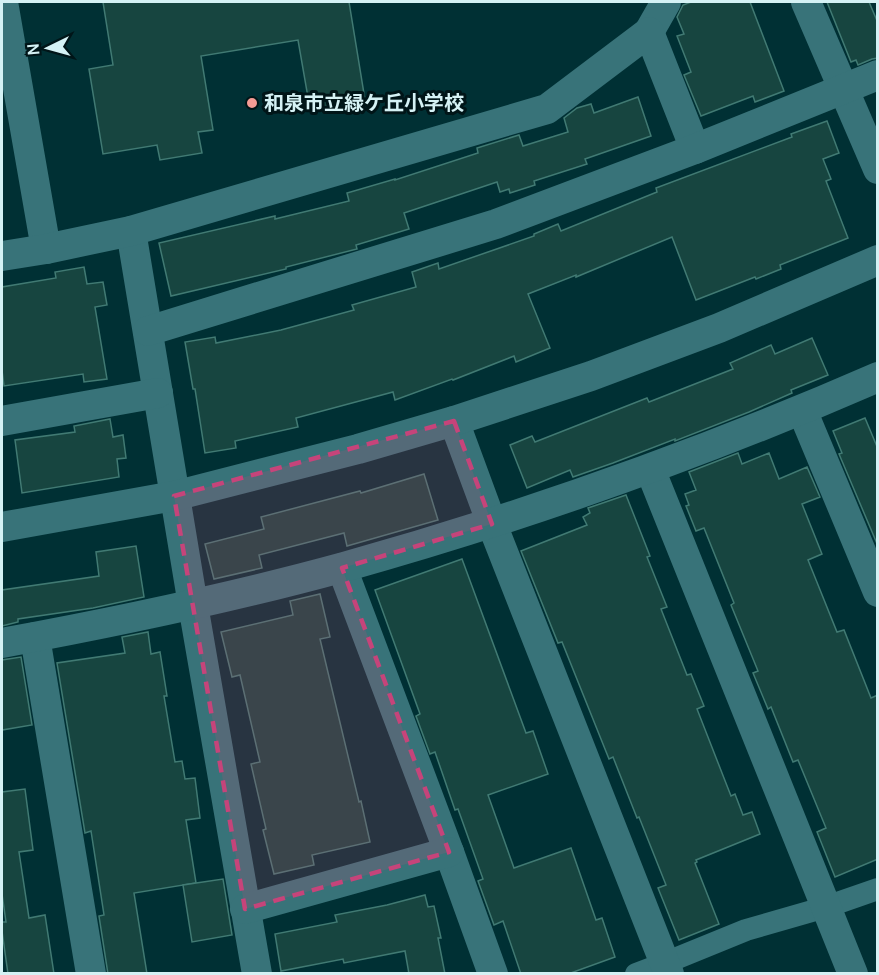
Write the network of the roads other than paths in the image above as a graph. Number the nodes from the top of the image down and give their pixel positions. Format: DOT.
graph roads {
  1 [pos="3,2"];
  2 [pos="666,2"];
  3 [pos="806,2"];
  4 [pos="649,32"];
  5 [pos="878,75"];
  6 [pos="9,76"];
  7 [pos="843,90"];
  8 [pos="695,148"];
  9 [pos="878,170"];
  10 [pos="131,231"];
  11 [pos="46,249"];
  12 [pos="2,256"];
  13 [pos="878,260"];
  14 [pos="147,331"];
  15 [pos="878,377"];
  16 [pos="158,393"];
  17 [pos="802,410"];
  18 [pos="2,421"];
  19 [pos="454,421"];
  20 [pos="650,469"];
  21 [pos="174,496"];
  22 [pos="492,524"];
  23 [pos="2,527"];
  24 [pos="342,567"];
  25 [pos="878,592"];
  26 [pos="193,605"];
  27 [pos="35,637"];
  28 [pos="2,643"];
  29 [pos="449,852"];
  30 [pos="878,888"];
  31 [pos="826,907"];
  32 [pos="245,909"];
  33 [pos="667,968"];
  34 [pos="91,974"];
  35 [pos="257,974"];
  36 [pos="493,974"];
  37 [pos="636,974"];
  38 [pos="853,974"];
  1 -- 6 [label="street"];
  2 -- 4 [label="street"];
  3 -- 7 [label="street"];
  4 -- 8 [label="street"];
  4 -- 10 [label="street"];
  5 -- 7 [label="street"];
  6 -- 11 [label="street"];
  7 -- 8 [label="street"];
  7 -- 9 [label="street"];
  8 -- 14 [label="street"];
  10 -- 11 [label="street"];
  10 -- 14 [label="street"];
  11 -- 12 [label="street"];
  13 -- 19 [label="street"];
  14 -- 16 [label="street"];
  15 -- 17 [label="street"];
  16 -- 18 [label="street"];
  16 -- 21 [label="street"];
  17 -- 20 [label="street"];
  17 -- 25 [label="street"];
  19 -- 21 [label="street"];
  19 -- 22 [label="street"];
  20 -- 22 [label="street"];
  20 -- 31 [label="street"];
  21 -- 23 [label="street"];
  21 -- 26 [label="street"];
  22 -- 24 [label="street"];
  22 -- 33 [label="street"];
  24 -- 26 [label="street"];
  24 -- 29 [label="street"];
  26 -- 27 [label="street"];
  26 -- 32 [label="street"];
  27 -- 28 [label="street"];
  27 -- 34 [label="street"];
  29 -- 32 [label="street"];
  29 -- 36 [label="street"];
  30 -- 31 [label="street"];
  31 -- 33 [label="street"];
  31 -- 38 [label="street"];
  32 -- 35 [label="street"];
  33 -- 37 [label="street"];
}
